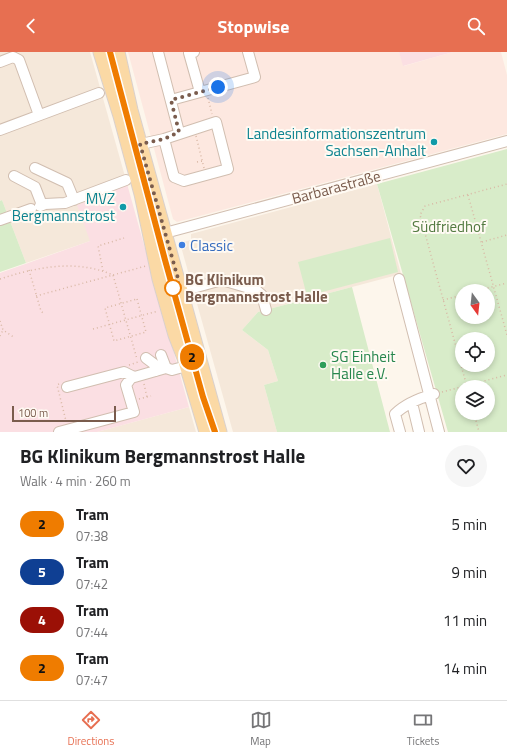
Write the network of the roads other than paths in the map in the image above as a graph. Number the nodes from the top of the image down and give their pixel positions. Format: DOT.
graph roads {
  1 [pos="100,52"];
  2 [pos="118,52"];
  3 [pos="158,52"];
  4 [pos="194,52"];
  5 [pos="248,52"];
  6 [pos="0,62"];
  7 [pos="203,91"];
  8 [pos="99,93"];
  9 [pos="171,100"];
  10 [pos="39,115"];
  11 [pos="0,130"];
  12 [pos="179,132"];
  13 [pos="164,139"];
  14 [pos="507,141"];
  15 [pos="140,144"];
  16 [pos="35,168"];
  17 [pos="14,176"];
  18 [pos="126,180"];
  19 [pos="74,200"];
  20 [pos="38,206"];
  21 [pos="0,220"];
  22 [pos="165,233"];
  23 [pos="399,279"];
  24 [pos="182,291"];
  25 [pos="266,310"];
  26 [pos="161,355"];
  27 [pos="146,358"];
  28 [pos="186,365"];
  29 [pos="201,367"];
  30 [pos="150,373"];
  31 [pos="67,387"];
  32 [pos="432,395"];
  33 [pos="412,403"];
  34 [pos="59,432"];
  35 [pos="206,432"];
  36 [pos="220,432"];
  37 [pos="400,432"];
  38 [pos="419,432"];
  39 [pos="440,432"];
  1 -- 28 [label="main road"];
  2 -- 15 [label="main road"];
  3 -- 9 [label="street"];
  4 -- 7 [label="street"];
  5 -- 7 [label="street"];
  6 -- 10 [label="street"];
  7 -- 9 [label="street"];
  8 -- 10 [label="street"];
  9 -- 12 [label="street"];
  10 -- 11 [label="street"];
  12 -- 13 [label="street"];
  12 -- 13 [label="street"];
  13 -- 15 [label="street"];
  14 -- 22 [label="street, Barbarastraße"];
  15 -- 22 [label="main road"];
  16 -- 19 [label="street"];
  17 -- 20 [label="street"];
  18 -- 19 [label="street"];
  19 -- 20 [label="street"];
  20 -- 21 [label="street"];
  22 -- 24 [label="main road"];
  23 -- 32 [label="street"];
  24 -- 25 [label="street"];
  24 -- 29 [label="main road"];
  26 -- 30 [label="street"];
  27 -- 30 [label="street"];
  28 -- 29 [label="street"];
  28 -- 30 [label="street"];
  28 -- 35 [label="main road"];
  29 -- 36 [label="main road"];
  30 -- 31 [label="street"];
  30 -- 34 [label="street"];
  32 -- 33 [label="street"];
  32 -- 39 [label="street"];
  33 -- 37 [label="street"];
  33 -- 38 [label="street"];
}
